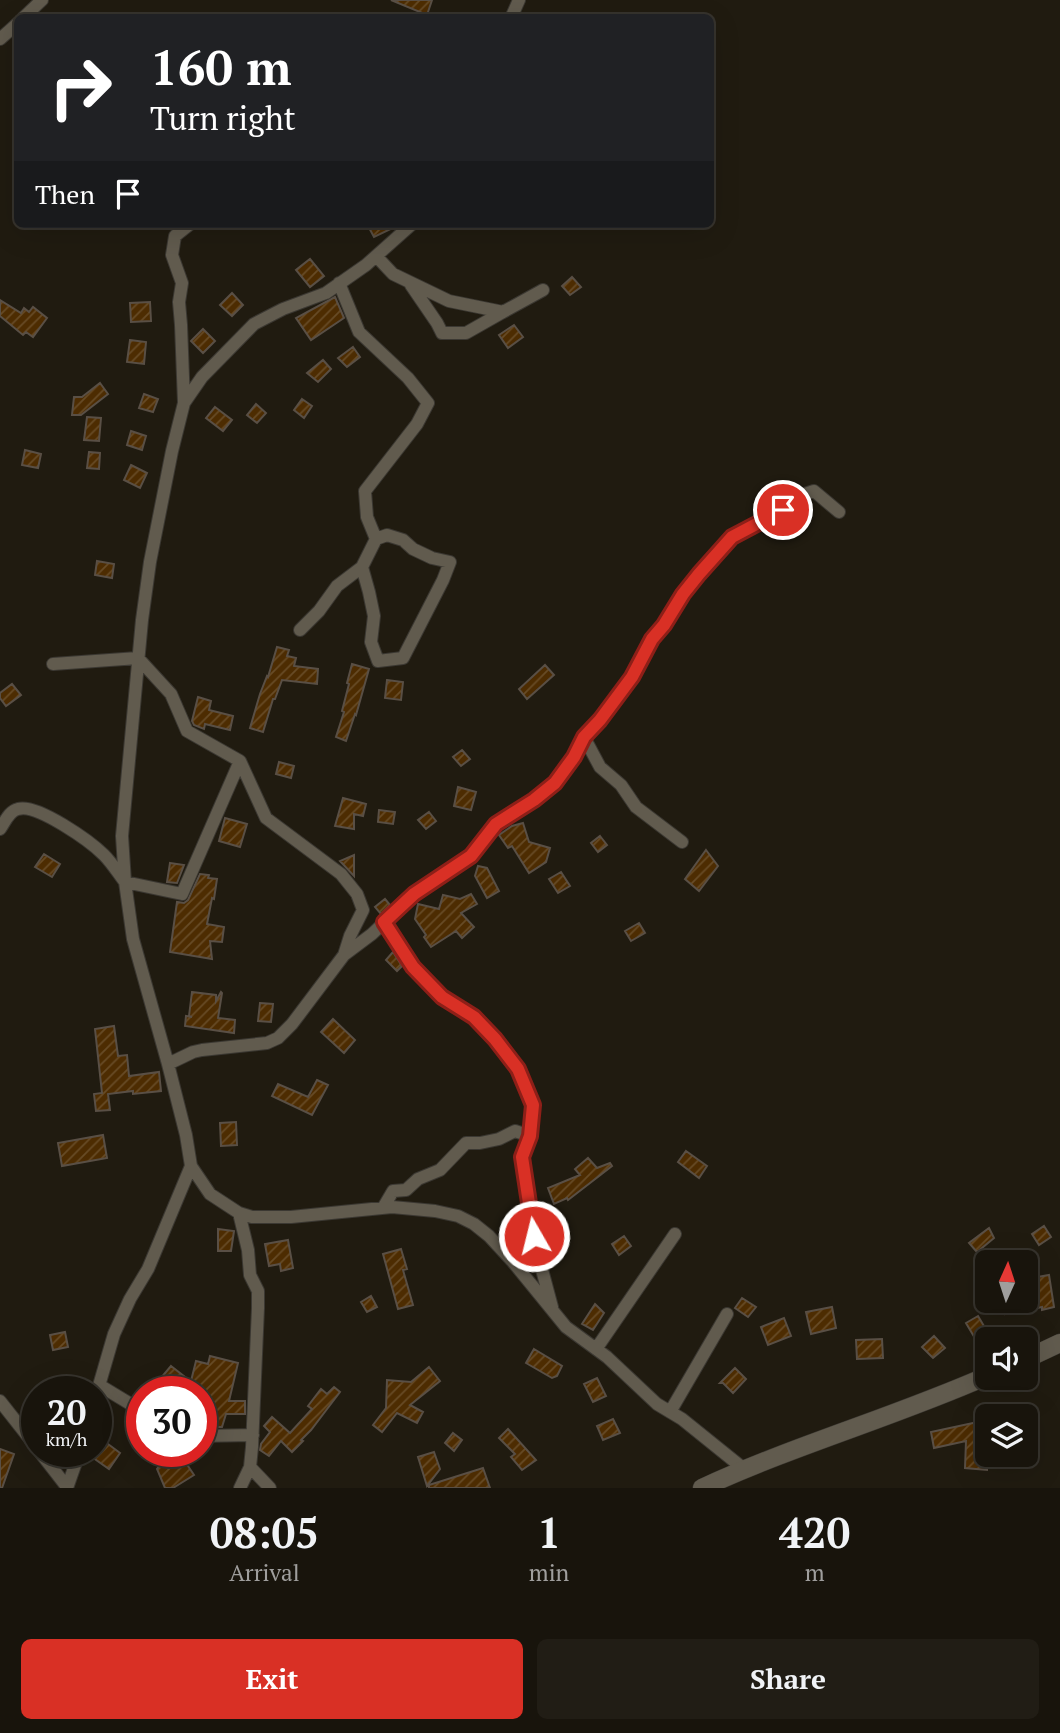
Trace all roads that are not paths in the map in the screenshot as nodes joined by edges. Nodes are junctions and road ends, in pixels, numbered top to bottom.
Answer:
1 (42, 0) edge
2 (27, 14) edge
3 (14, 27) edge
4 (0, 39) edge
5 (185, 228) edge
6 (408, 228) edge
7 (376, 256) junction
8 (408, 282) junction
9 (339, 283) junction
10 (542, 290) dead end
11 (503, 312) junction
12 (184, 403) junction
13 (839, 512) dead end
14 (376, 539) junction
15 (362, 567) junction
16 (300, 630) dead end
17 (138, 658) junction
18 (53, 663) dead end
19 (584, 737) junction
20 (240, 761) junction
21 (0, 829) edge
22 (682, 842) dead end
23 (125, 882) junction
24 (384, 922) junction
25 (344, 956) junction
26 (168, 1064) junction
27 (530, 1136) junction
28 (191, 1166) junction
29 (383, 1208) junction
30 (239, 1213) junction
31 (675, 1234) dead end
32 (553, 1311) junction
33 (727, 1314) dead end
34 (1060, 1343) edge
35 (596, 1349) junction
36 (1038, 1353) edge
37 (102, 1376) edge
38 (975, 1381) edge
39 (0, 1401) edge
40 (670, 1412) junction
41 (21, 1428) edge
42 (253, 1435) junction
43 (217, 1436) edge
44 (51, 1467) edge
45 (74, 1467) edge
46 (250, 1467) junction
47 (744, 1469) junction
48 (67, 1488) edge
49 (240, 1488) edge
50 (270, 1488) edge
51 (702, 1488) edge

1 - 2 street
3 - 4 street
5 - 12 street
6 - 7 street
7 - 8 street
7 - 9 street
8 - 11 street
8 - 11 street
9 - 12 street
9 - 14 street
10 - 11 street
12 - 17 street
13 - 19 street
14 - 15 street
14 - 15 street
15 - 16 street
17 - 18 street
17 - 20 street
17 - 23 street
19 - 22 street
19 - 24 street
20 - 23 street
20 - 25 street
21 - 23 street
23 - 26 street
24 - 25 street
24 - 27 street
25 - 26 street
26 - 28 street
27 - 29 street
27 - 32 street
28 - 30 street
28 - 37 street
29 - 30 street
29 - 32 street
30 - 42 street
31 - 35 street
32 - 35 street
33 - 40 street
34 - 36 street
35 - 40 street
38 - 47 street
39 - 41 street
40 - 47 street
42 - 43 street
42 - 46 street
44 - 48 street
45 - 48 street
46 - 49 street
46 - 50 street
47 - 51 street

